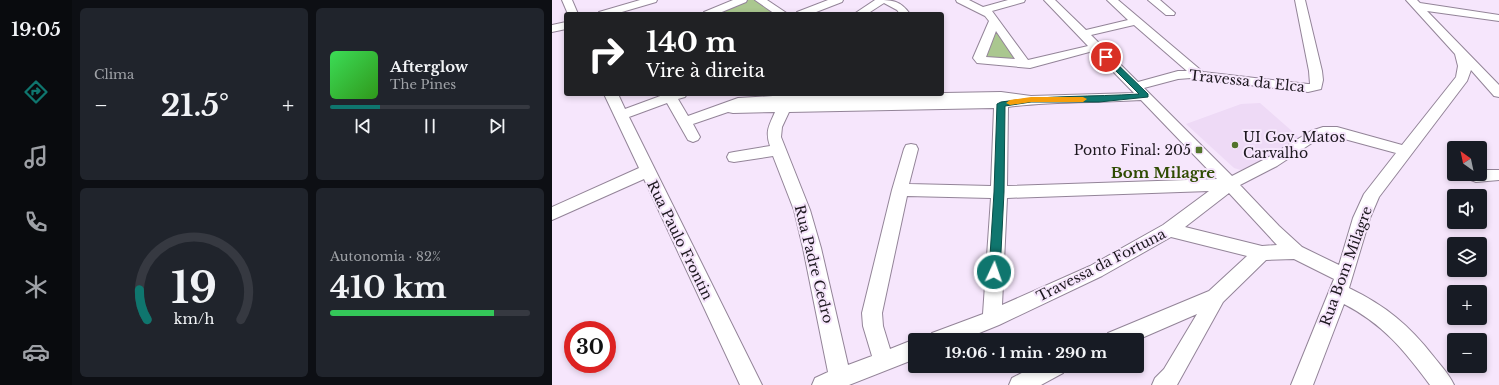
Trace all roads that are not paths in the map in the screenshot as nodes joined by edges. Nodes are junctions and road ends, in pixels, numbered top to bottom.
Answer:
1 (567, 0) edge
2 (652, 0) edge
3 (710, 0) edge
4 (742, 0) edge
5 (760, 0) edge
6 (838, 0) edge
7 (882, 0) edge
8 (886, 0) edge
9 (961, 0) edge
10 (1020, 0) edge
11 (1049, 0) edge
12 (1112, 0) edge
13 (1153, 0) edge
14 (1300, 0) edge
15 (1397, 0) edge
16 (1413, 3) edge
17 (626, 8) junction
18 (720, 9) junction
19 (983, 10) junction
20 (572, 12) edge
21 (611, 12) edge
22 (635, 12) edge
23 (713, 12) edge
24 (780, 12) edge
25 (806, 12) edge
26 (862, 12) edge
27 (904, 12) edge
28 (1170, 13) dead end
29 (1499, 18) edge
30 (1137, 21) junction
31 (994, 22) junction
32 (564, 25) edge
33 (552, 28) edge
34 (1083, 34) junction
35 (1096, 47) junction
36 (1461, 54) junction
37 (1025, 64) junction
38 (1198, 74) junction
39 (1462, 78) junction
40 (1493, 79) edge
41 (1141, 91) junction
42 (1499, 93) edge
43 (612, 96) edge
44 (670, 96) edge
45 (673, 96) edge
46 (910, 99) edge
47 (1001, 100) junction
48 (776, 102) edge
49 (621, 115) junction
50 (684, 122) junction
51 (693, 137) dead end
52 (911, 149) dead end
53 (778, 150) junction
54 (1406, 151) junction
55 (734, 157) dead end
56 (647, 171) junction
57 (1499, 175) edge
58 (1487, 176) edge
59 (1229, 184) junction
60 (900, 190) junction
61 (999, 192) junction
62 (552, 214) edge
63 (1169, 230) junction
64 (1296, 252) junction
65 (1262, 253) junction
66 (1341, 284) junction
67 (1216, 297) junction
68 (992, 319) junction
69 (957, 333) edge
70 (1131, 333) edge
71 (908, 352) edge
72 (884, 362) junction
73 (1043, 373) edge
74 (832, 382) edge
75 (750, 385) edge
76 (1020, 385) edge
77 (1163, 385) edge
78 (1302, 385) edge
79 (1443, 385) edge

1 - 20 street
2 - 17 street
3 - 18 street
4 - 18 street
5 - 24 street
6 - 25 street
7 - 26 street
8 - 27 street
9 - 19 street
10 - 19 street
11 - 34 street
12 - 30 street
13 - 28 street
14 - 38 street, Travessa da Elca
15 - 16 street
16 - 29 street
16 - 36 street
17 - 21 street
17 - 22 street
18 - 23 street
19 - 31 street
30 - 34 street
30 - 38 street
31 - 37 street
31 - 37 street
32 - 33 street
34 - 35 street
35 - 37 street
35 - 41 street
36 - 39 street
36 - 40 street
38 - 41 street, Travessa da Elca
39 - 40 street
39 - 54 street, Rua Bom Milagre
40 - 42 street
41 - 47 street, Travessa da Elca
41 - 59 street
43 - 49 street, Rua Paulo Frontin
44 - 49 street
45 - 50 street
46 - 47 street, Travessa da Elca
46 - 48 street, Travessa da Elca
47 - 61 street
48 - 50 street, Travessa da Elca
48 - 53 street, Rua Padre Cedro
49 - 56 street, Rua Paulo Frontin
50 - 51 street
52 - 60 street
53 - 55 street
53 - 74 street, Rua Padre Cedro
54 - 59 street, Travessa da Fortuna
54 - 66 street, Rua Bom Milagre
56 - 62 street
56 - 75 street, Rua Paulo Frontin
57 - 58 street
59 - 61 street
59 - 63 street, Travessa da Fortuna
59 - 64 street
60 - 61 street
60 - 72 street
61 - 68 street
63 - 65 street
63 - 68 street, Travessa da Fortuna
64 - 65 street
64 - 66 street
65 - 67 street
66 - 78 street, Rua Bom Milagre
66 - 79 street
67 - 70 street
67 - 77 street
68 - 69 street, Travessa da Fortuna
71 - 72 street
72 - 74 street
73 - 76 street

